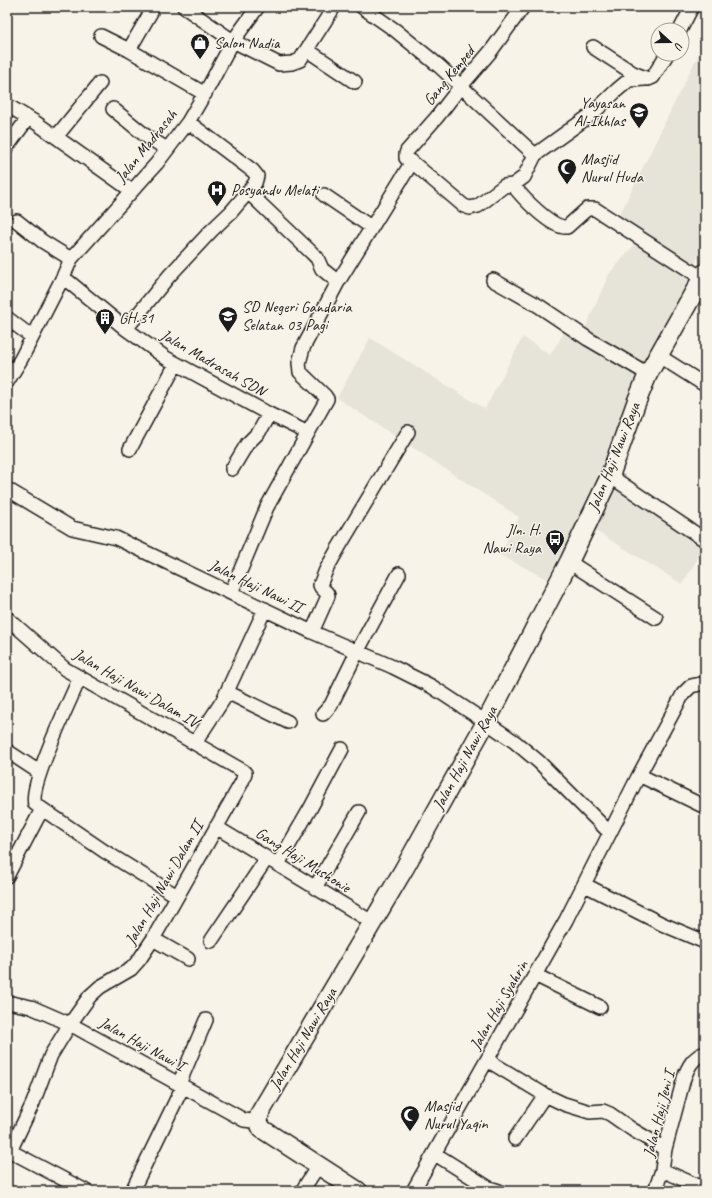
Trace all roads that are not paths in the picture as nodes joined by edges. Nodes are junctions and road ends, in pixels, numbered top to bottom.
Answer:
1 (150, 7) edge
2 (334, 7) edge
3 (362, 7) edge
4 (523, 7) edge
5 (692, 7) edge
6 (186, 8) edge
7 (257, 8) edge
8 (684, 22) edge
9 (101, 36) dead end
10 (233, 41) junction
11 (593, 47) dead end
12 (129, 50) junction
13 (307, 50) junction
14 (662, 62) edge
15 (646, 79) junction
16 (355, 82) dead end
17 (100, 83) dead end
18 (461, 86) junction
19 (205, 94) junction
20 (7, 105) edge
21 (113, 109) dead end
22 (28, 118) junction
23 (188, 122) junction
24 (56, 137) junction
25 (7, 147) edge
26 (167, 149) junction
27 (535, 156) junction
28 (412, 162) junction
29 (513, 185) junction
30 (132, 191) junction
31 (248, 192) junction
32 (324, 195) dead end
33 (17, 221) dead end
34 (371, 228) junction
35 (71, 259) junction
36 (63, 277) junction
37 (493, 280) dead end
38 (338, 282) junction
39 (703, 282) edge
40 (7, 318) edge
41 (126, 329) junction
42 (32, 337) junction
43 (659, 356) junction
44 (176, 364) junction
45 (648, 374) junction
46 (7, 382) edge
47 (705, 385) edge
48 (269, 414) junction
49 (408, 432) dead end
50 (308, 433) junction
51 (130, 449) dead end
52 (232, 469) dead end
53 (610, 476) junction
54 (7, 489) edge
55 (705, 540) edge
56 (569, 562) junction
57 (399, 574) dead end
58 (231, 593) junction
59 (265, 609) junction
60 (7, 618) edge
61 (656, 618) dead end
62 (312, 632) junction
63 (357, 652) junction
64 (80, 677) junction
65 (705, 683) edge
66 (227, 692) junction
67 (323, 714) dead end
68 (288, 722) dead end
69 (486, 722) junction
70 (195, 743) junction
71 (342, 749) dead end
72 (7, 751) edge
73 (39, 772) junction
74 (640, 775) junction
75 (242, 782) joint
76 (705, 807) edge
77 (42, 809) junction
78 (359, 812) dead end
79 (216, 827) junction
80 (610, 833) junction
81 (272, 861) junction
82 (7, 876) edge
83 (585, 885) junction
84 (315, 888) junction
85 (177, 896) junction
86 (372, 922) junction
87 (153, 939) junction
88 (211, 941) dead end
89 (705, 942) edge
90 (188, 959) dead end
91 (535, 975) junction
92 (7, 1002) edge
93 (600, 1007) dead end
94 (206, 1020) dead end
95 (70, 1024) junction
96 (705, 1053) edge
97 (487, 1060) junction
98 (181, 1085) junction
99 (545, 1096) junction
100 (258, 1121) junction
101 (516, 1139) dead end
102 (665, 1149) junction
103 (435, 1154) junction
104 (318, 1166) junction
105 (662, 1170) junction
106 (705, 1189) edge
107 (86, 1191) edge
108 (132, 1191) edge
109 (302, 1191) edge
110 (358, 1191) edge
111 (413, 1191) edge
112 (499, 1191) edge
113 (656, 1191) edge

1 - 12 street
2 - 13 street
3 - 18 street
4 - 18 street, Gang Kemped
5 - 8 street
6 - 10 street
7 - 10 street, Jalan Madrasah
9 - 12 street
10 - 13 street
10 - 19 street, Jalan Madrasah
11 - 15 street
12 - 19 street
13 - 16 street
14 - 15 street
15 - 27 street
17 - 24 street
18 - 27 street
18 - 28 street, Gang Kemped
19 - 23 street, Jalan Madrasah
20 - 22 street
21 - 26 street
22 - 24 street
22 - 25 street
23 - 26 street, Jalan Madrasah
23 - 31 street
24 - 30 street
26 - 30 street, Jalan Madrasah
27 - 29 street
28 - 29 street
28 - 34 street
29 - 39 street
30 - 35 street, Jalan Madrasah
31 - 38 street
31 - 41 street
32 - 34 street
33 - 35 street
34 - 38 street
35 - 36 street, Jalan Madrasah
36 - 41 street, Jalan Madrasah SDN
36 - 42 street, Jalan Madrasah
37 - 45 street
38 - 50 street
39 - 43 street, Jalan Haji Nawi Raya
40 - 42 street
41 - 44 street, Jalan Madrasah SDN
42 - 46 street, Jalan Madrasah
43 - 45 street, Jalan Haji Nawi Raya
43 - 47 street
44 - 48 street, Jalan Madrasah SDN
44 - 51 street
45 - 53 street, Jalan Haji Nawi Raya
48 - 50 street
48 - 52 street, Jalan Madrasah SDN
49 - 62 street
50 - 58 street
53 - 55 street
53 - 56 street, Jalan Haji Nawi Raya
54 - 58 street, Jalan Haji Nawi II
56 - 61 street
56 - 69 street, Jalan Haji Nawi Raya
57 - 63 street
58 - 59 street, Jalan Haji Nawi II
59 - 62 street, Jalan Haji Nawi II
59 - 66 street
60 - 64 street, Jalan Haji Nawi Dalam IV
62 - 63 street, Jalan Haji Nawi II
63 - 67 street
63 - 69 street, Jalan Haji Nawi II
64 - 70 street, Jalan Haji Nawi Dalam IV
64 - 73 street
65 - 74 street, Jalan Haji Syahrin
66 - 68 street
66 - 70 street
69 - 80 street
69 - 86 street, Jalan Haji Nawi Raya
70 - 75 street, Jalan Haji Nawi Dalam IV
71 - 81 street
72 - 73 street
73 - 77 street
74 - 76 street
74 - 80 street, Jalan Haji Syahrin
75 - 79 street, Jalan Haji Nawi Dalam II
77 - 82 street
77 - 85 street
78 - 84 street
79 - 81 street, Gang Haji Mushonie
79 - 85 street, Jalan Haji Nawi Dalam II
80 - 83 street, Jalan Haji Syahrin
81 - 84 street, Gang Haji Mushonie
81 - 88 street
83 - 89 street
83 - 91 street, Jalan Haji Syahrin
84 - 86 street, Gang Haji Mushonie
85 - 87 street, Jalan Haji Nawi Dalam II
86 - 100 street, Jalan Haji Nawi Raya
87 - 90 street
87 - 95 street, Jalan Haji Nawi Dalam II
91 - 93 street
91 - 97 street, Jalan Haji Syahrin
92 - 95 street, Jalan Haji Nawi I
94 - 98 street
95 - 98 street, Jalan Haji Nawi I
95 - 107 street, Jalan Haji Nawi Dalam II
96 - 102 street, Jalan Haji Jeni I
97 - 99 street
97 - 103 street, Jalan Haji Syahrin
98 - 100 street, Jalan Haji Nawi I
98 - 108 street
99 - 101 street
99 - 102 street
100 - 104 street
102 - 105 street, Jalan Haji Jeni I
103 - 111 street, Jalan Haji Syahrin
103 - 112 street
104 - 109 street
104 - 110 street
105 - 106 street
105 - 113 street, Jalan Haji Jeni I

